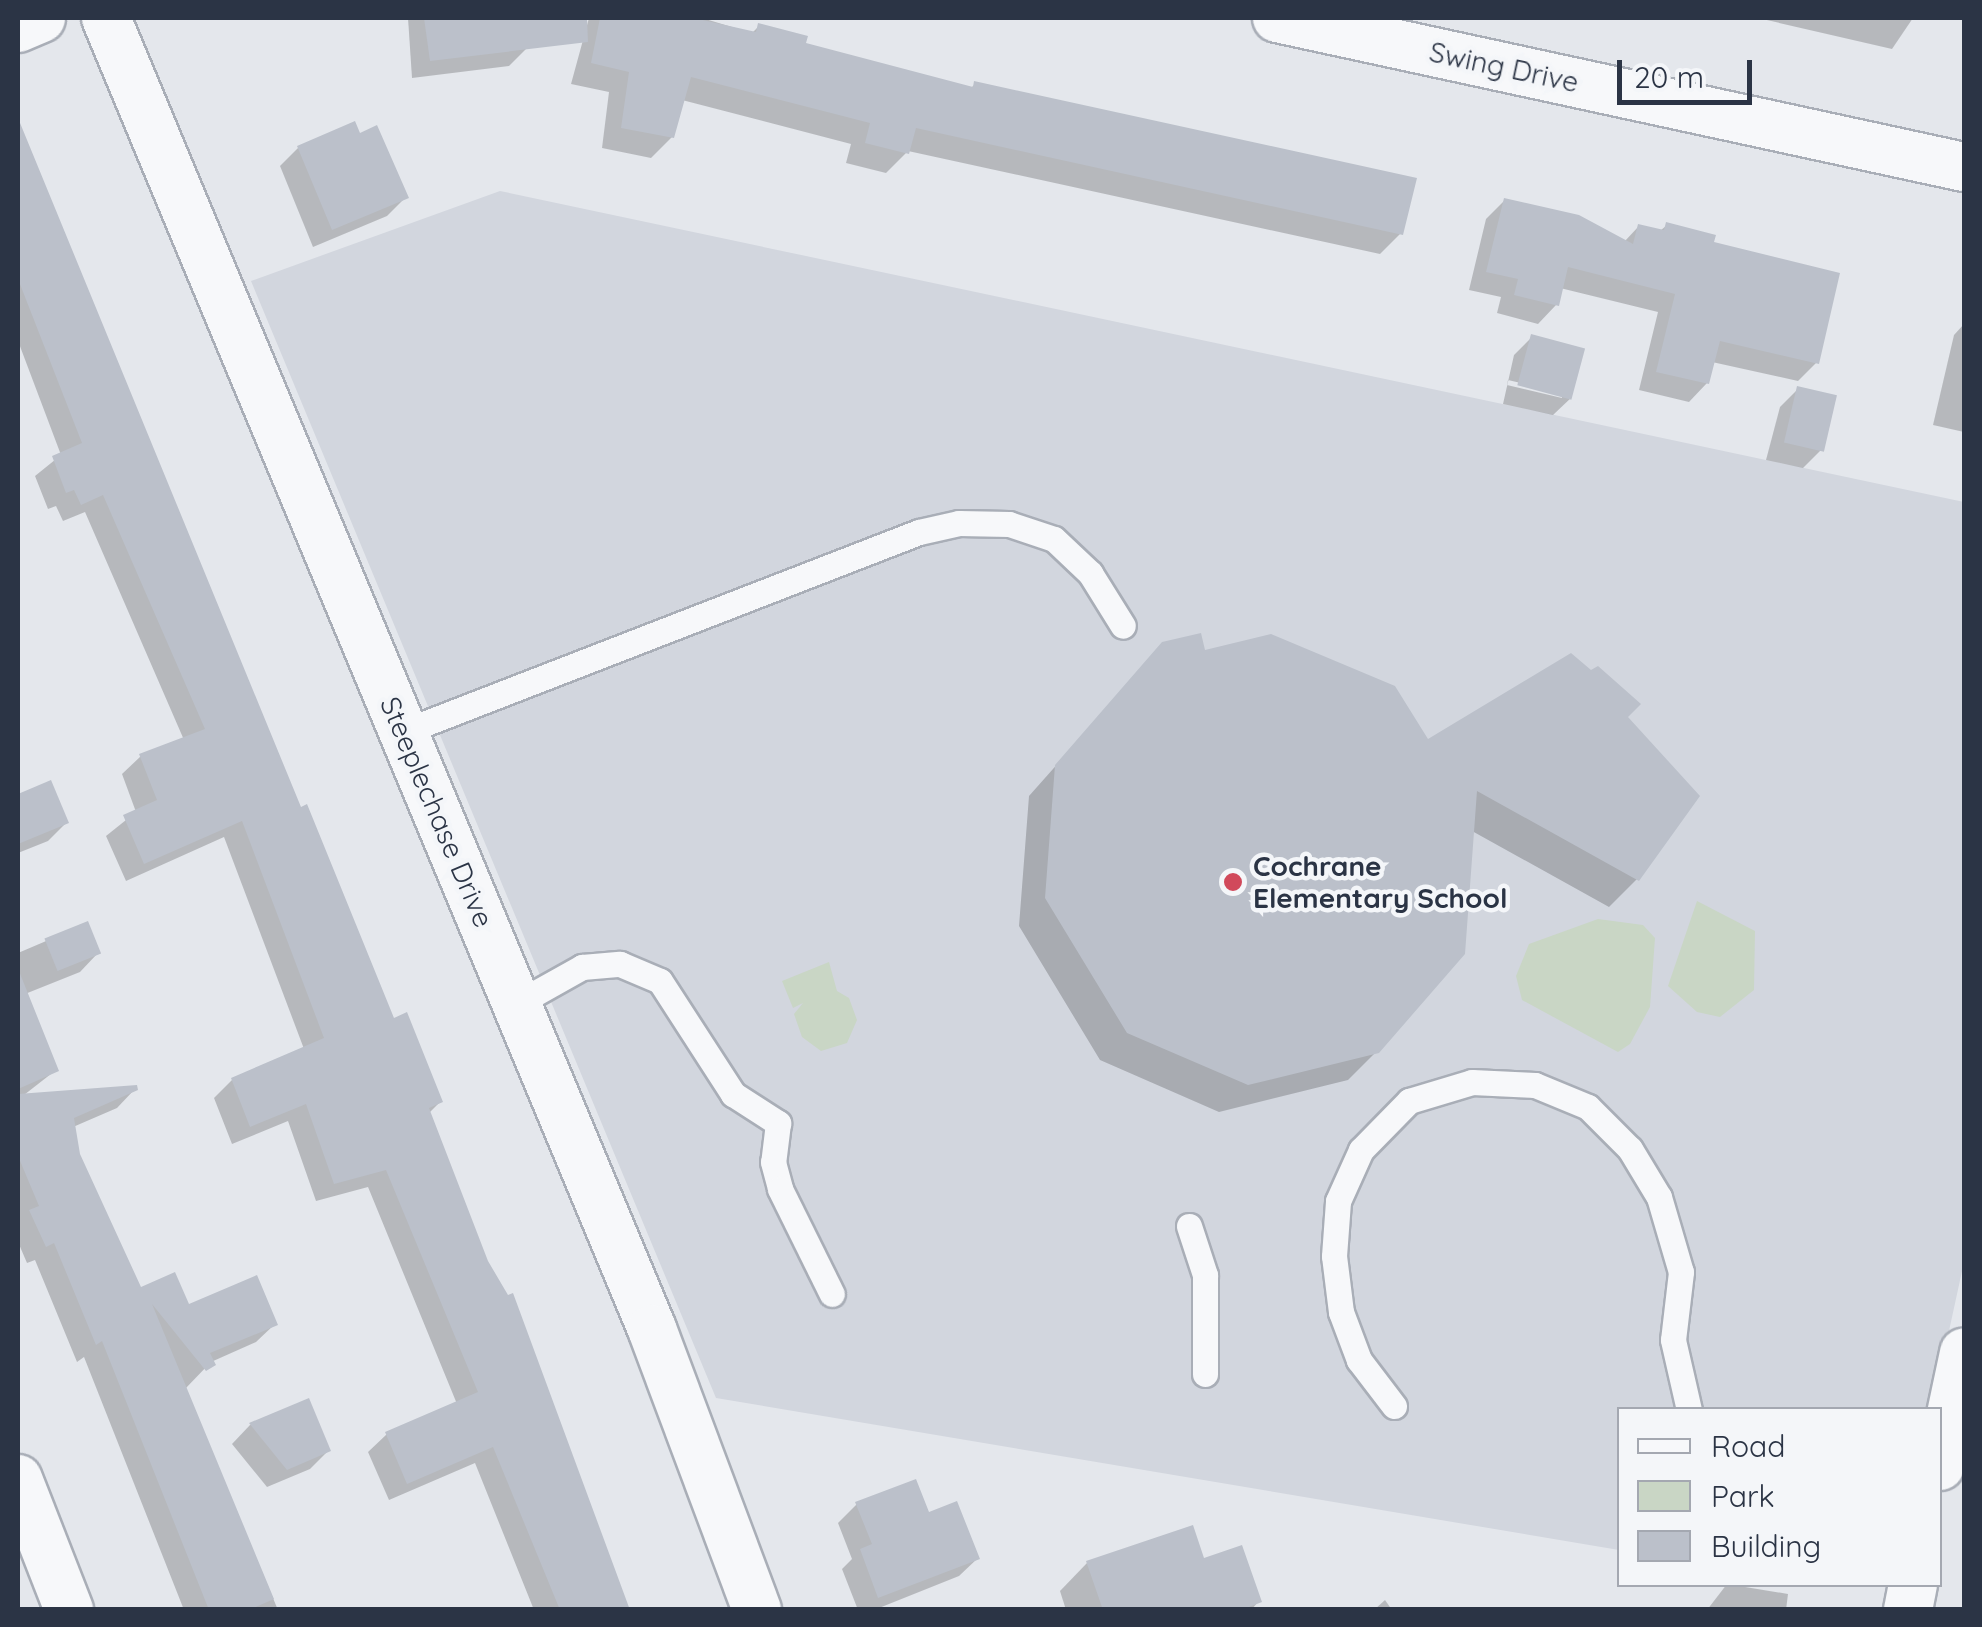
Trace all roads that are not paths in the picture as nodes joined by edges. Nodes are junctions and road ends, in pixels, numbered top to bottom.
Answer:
1 (41, 18) edge
2 (106, 18) edge
3 (1277, 18) edge
4 (18, 28) edge
5 (1964, 167) edge
6 (1124, 626) dead end
7 (404, 732) junction
8 (516, 1004) junction
9 (1189, 1226) dead end
10 (832, 1294) dead end
11 (1964, 1353) edge
12 (1205, 1374) dead end
13 (1394, 1406) dead end
14 (1688, 1407) edge
15 (1942, 1457) edge
16 (18, 1479) edge
17 (69, 1610) edge
18 (757, 1610) edge

1 - 4 street
2 - 7 street, Steeplechase Drive
3 - 5 street, Swing Drive
6 - 7 lane
7 - 8 street, Steeplechase Drive
8 - 10 lane
8 - 18 street, Steeplechase Drive
9 - 12 lane
11 - 15 street
13 - 14 lane
16 - 17 street

